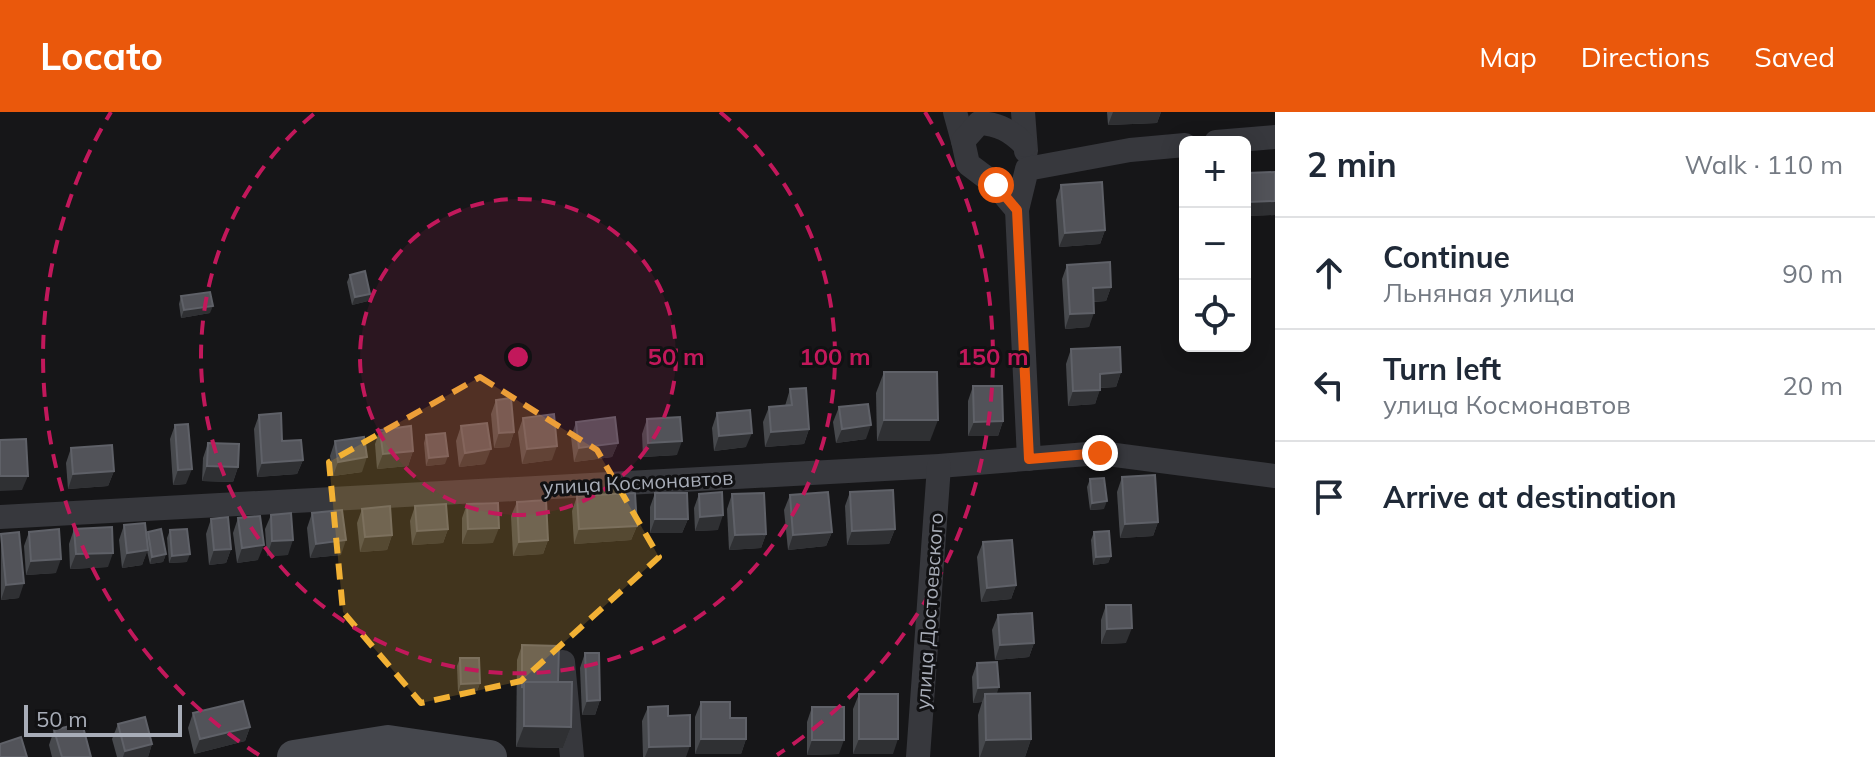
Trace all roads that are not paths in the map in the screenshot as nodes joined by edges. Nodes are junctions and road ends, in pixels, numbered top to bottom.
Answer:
1 (955, 112) edge
2 (1023, 112) edge
3 (1275, 137) edge
4 (1251, 139) edge
5 (963, 141) junction
6 (1179, 146) edge
7 (1026, 157) junction
8 (1017, 210) junction
9 (1029, 459) junction
10 (939, 466) junction
11 (1275, 476) edge
12 (0, 517) edge
13 (563, 662) dead end
14 (294, 757) edge
15 (490, 757) edge
16 (572, 757) edge
17 (918, 757) edge

1 - 5 street
2 - 7 street
3 - 4 street
5 - 7 street
5 - 8 street
6 - 7 street
7 - 8 street
8 - 9 street
9 - 10 street, улица Космонавтов
9 - 11 street, улица Космонавтов
10 - 12 street, улица Космонавтов
10 - 17 street, улица Достоевского
13 - 16 street
14 - 15 main road

